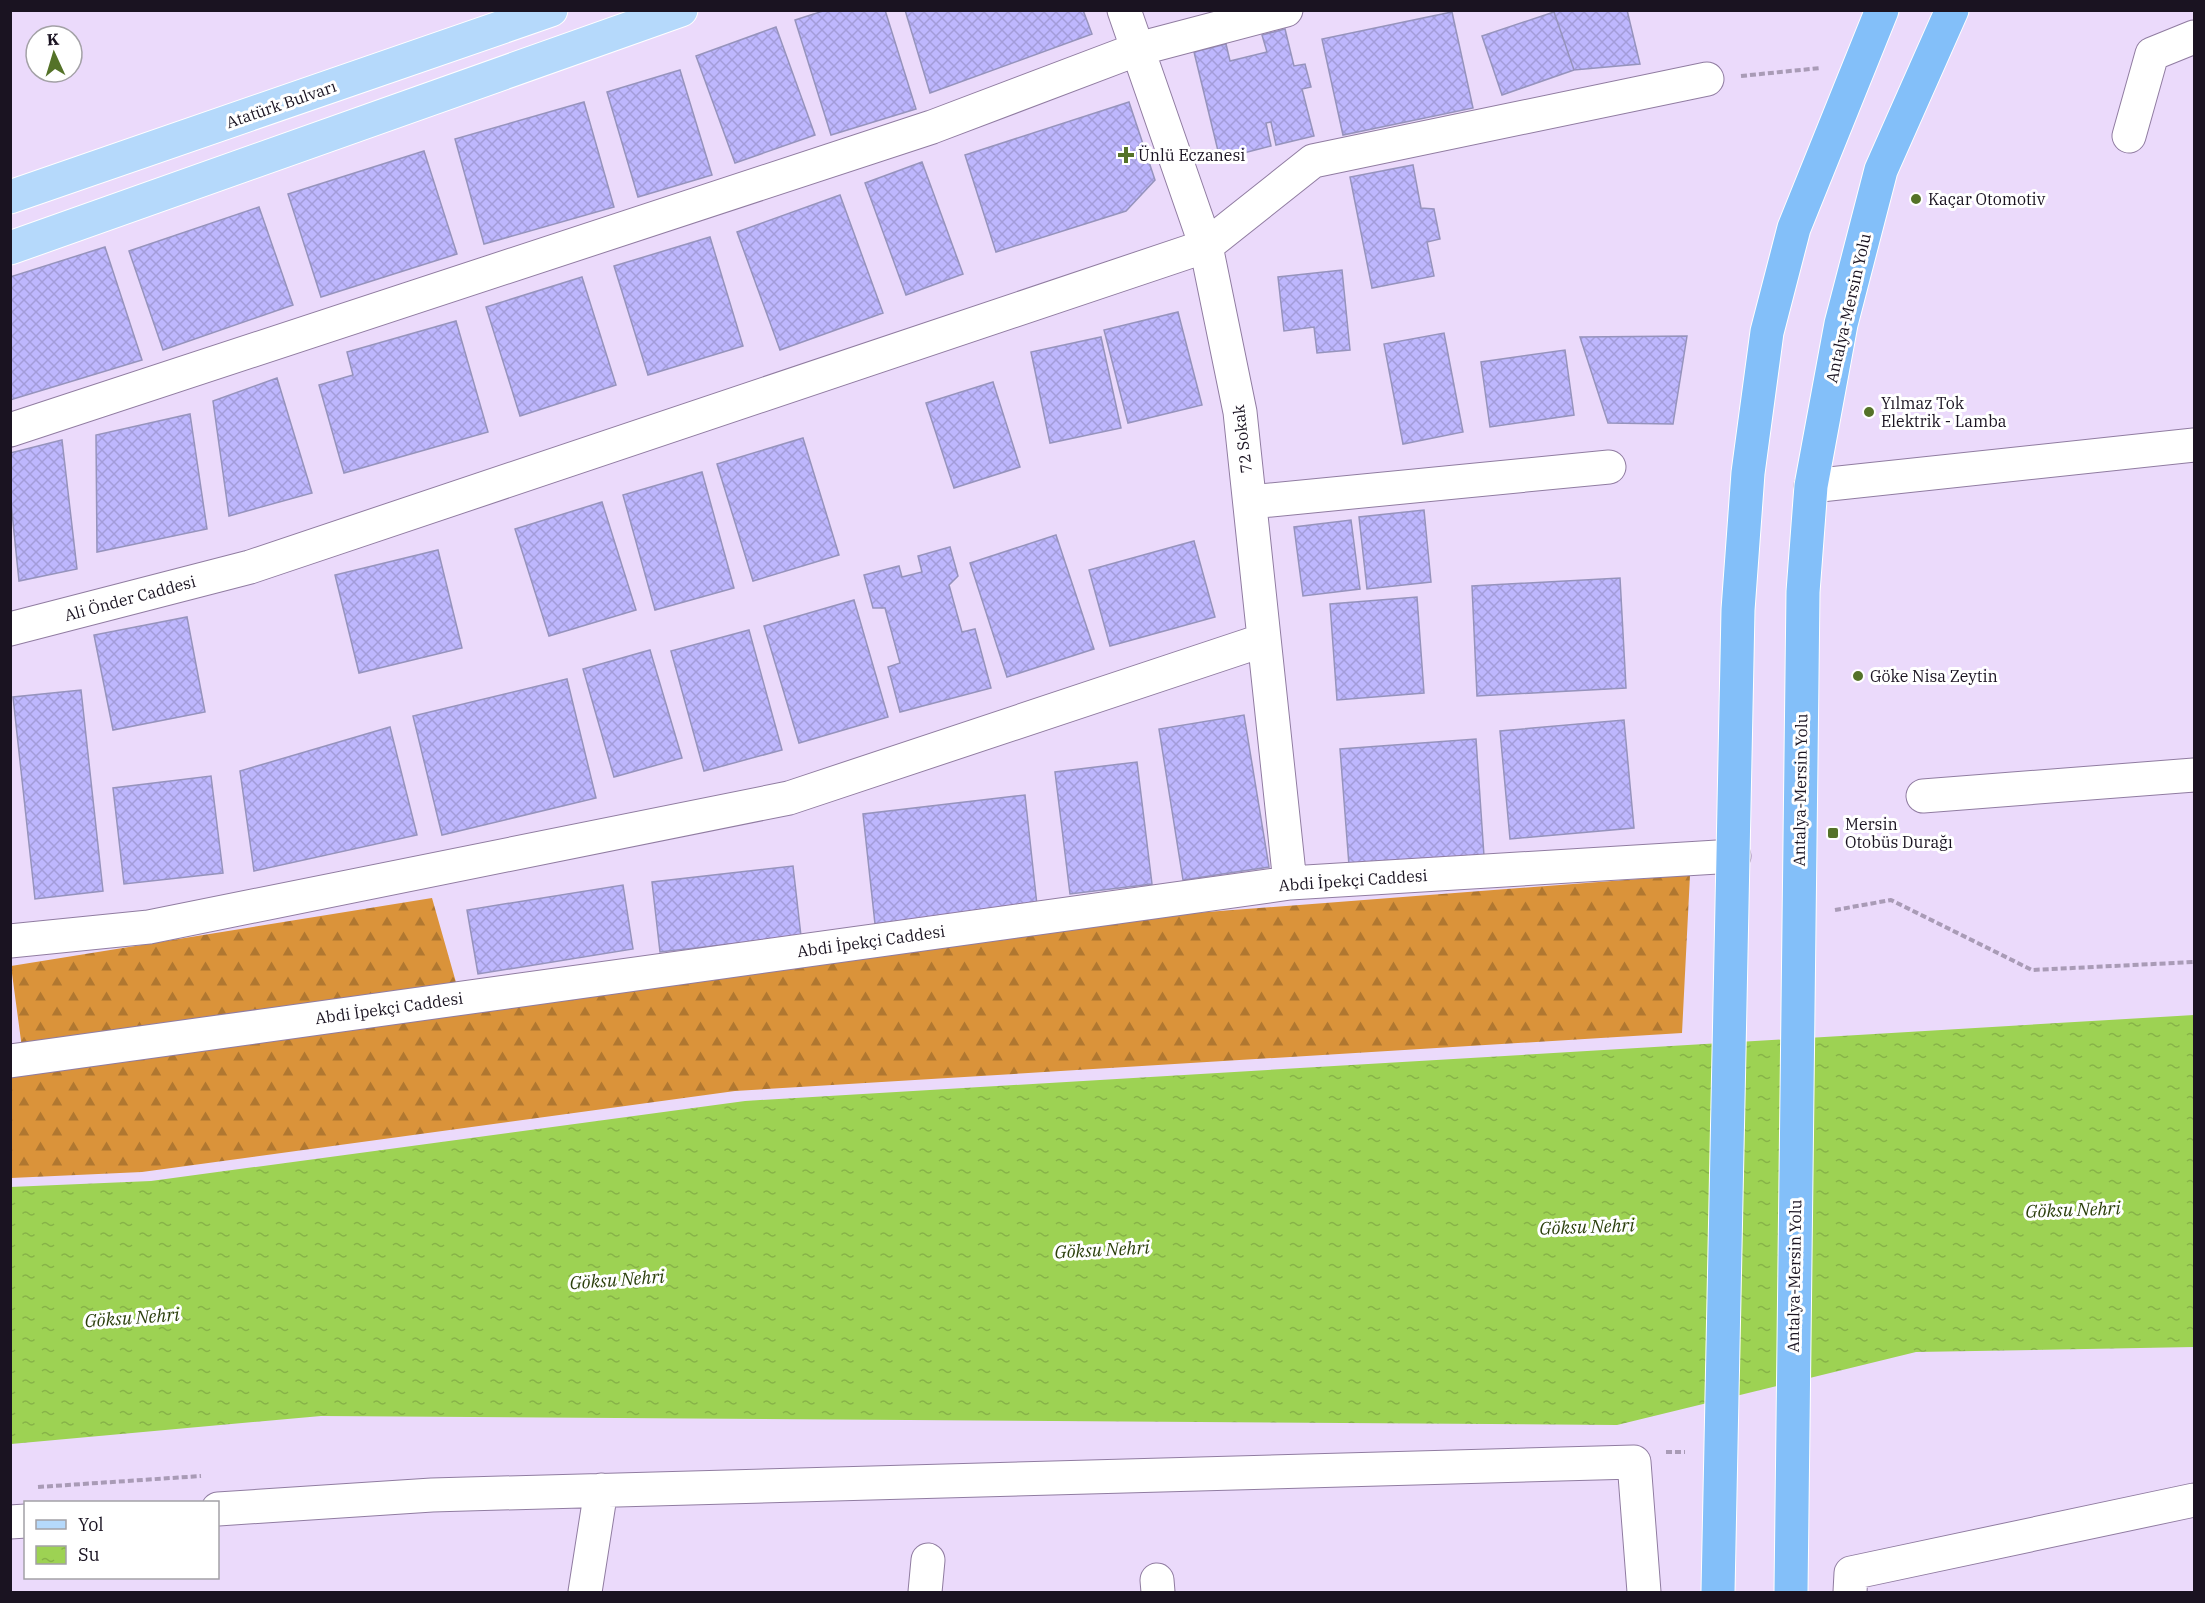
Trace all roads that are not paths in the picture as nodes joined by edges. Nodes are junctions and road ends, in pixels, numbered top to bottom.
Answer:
1 (551, 10) edge
2 (681, 10) edge
3 (1124, 10) edge
4 (1286, 10) edge
5 (1882, 10) edge
6 (1953, 10) edge
7 (2194, 38) edge
8 (1138, 50) junction
9 (1707, 79) road end
10 (2129, 136) dead end
11 (10, 197) edge
12 (1206, 246) junction
13 (10, 248) edge
14 (10, 430) edge
15 (2194, 445) edge
16 (1609, 467) dead end
17 (1812, 486) junction
18 (1250, 502) junction
19 (10, 629) edge
20 (1264, 640) junction
21 (2194, 775) edge
22 (1923, 796) dead end
23 (1734, 856) junction
24 (1290, 883) junction
25 (10, 941) edge
26 (10, 1061) edge
27 (601, 1490) junction
28 (2194, 1500) edge
29 (219, 1509) edge
30 (928, 1560) dead end
31 (585, 1593) edge
32 (925, 1593) edge
33 (1644, 1593) edge
34 (1718, 1593) edge
35 (1791, 1593) edge
36 (1850, 1593) edge

1 - 11 main road, Atatürk Bulvarı
2 - 13 main road
3 - 8 street, 72 Sokak
4 - 8 street
5 - 23 highway
6 - 17 highway, Antalya-Mersin Yolu
7 - 10 street
8 - 12 street, 72 Sokak
8 - 14 street
9 - 12 street, Ali Önder Caddesi
12 - 18 street, 72 Sokak
12 - 19 street, Ali Önder Caddesi
15 - 17 street
16 - 18 street
17 - 35 highway, Antalya-Mersin Yolu
18 - 20 street, 72 Sokak
20 - 24 street, 72 Sokak
20 - 25 street
21 - 22 street
23 - 24 street, Abdi İpekçi Caddesi
23 - 34 highway
24 - 26 street, Abdi İpekçi Caddesi
27 - 29 street
27 - 31 street
27 - 33 street
28 - 36 street
30 - 32 street

